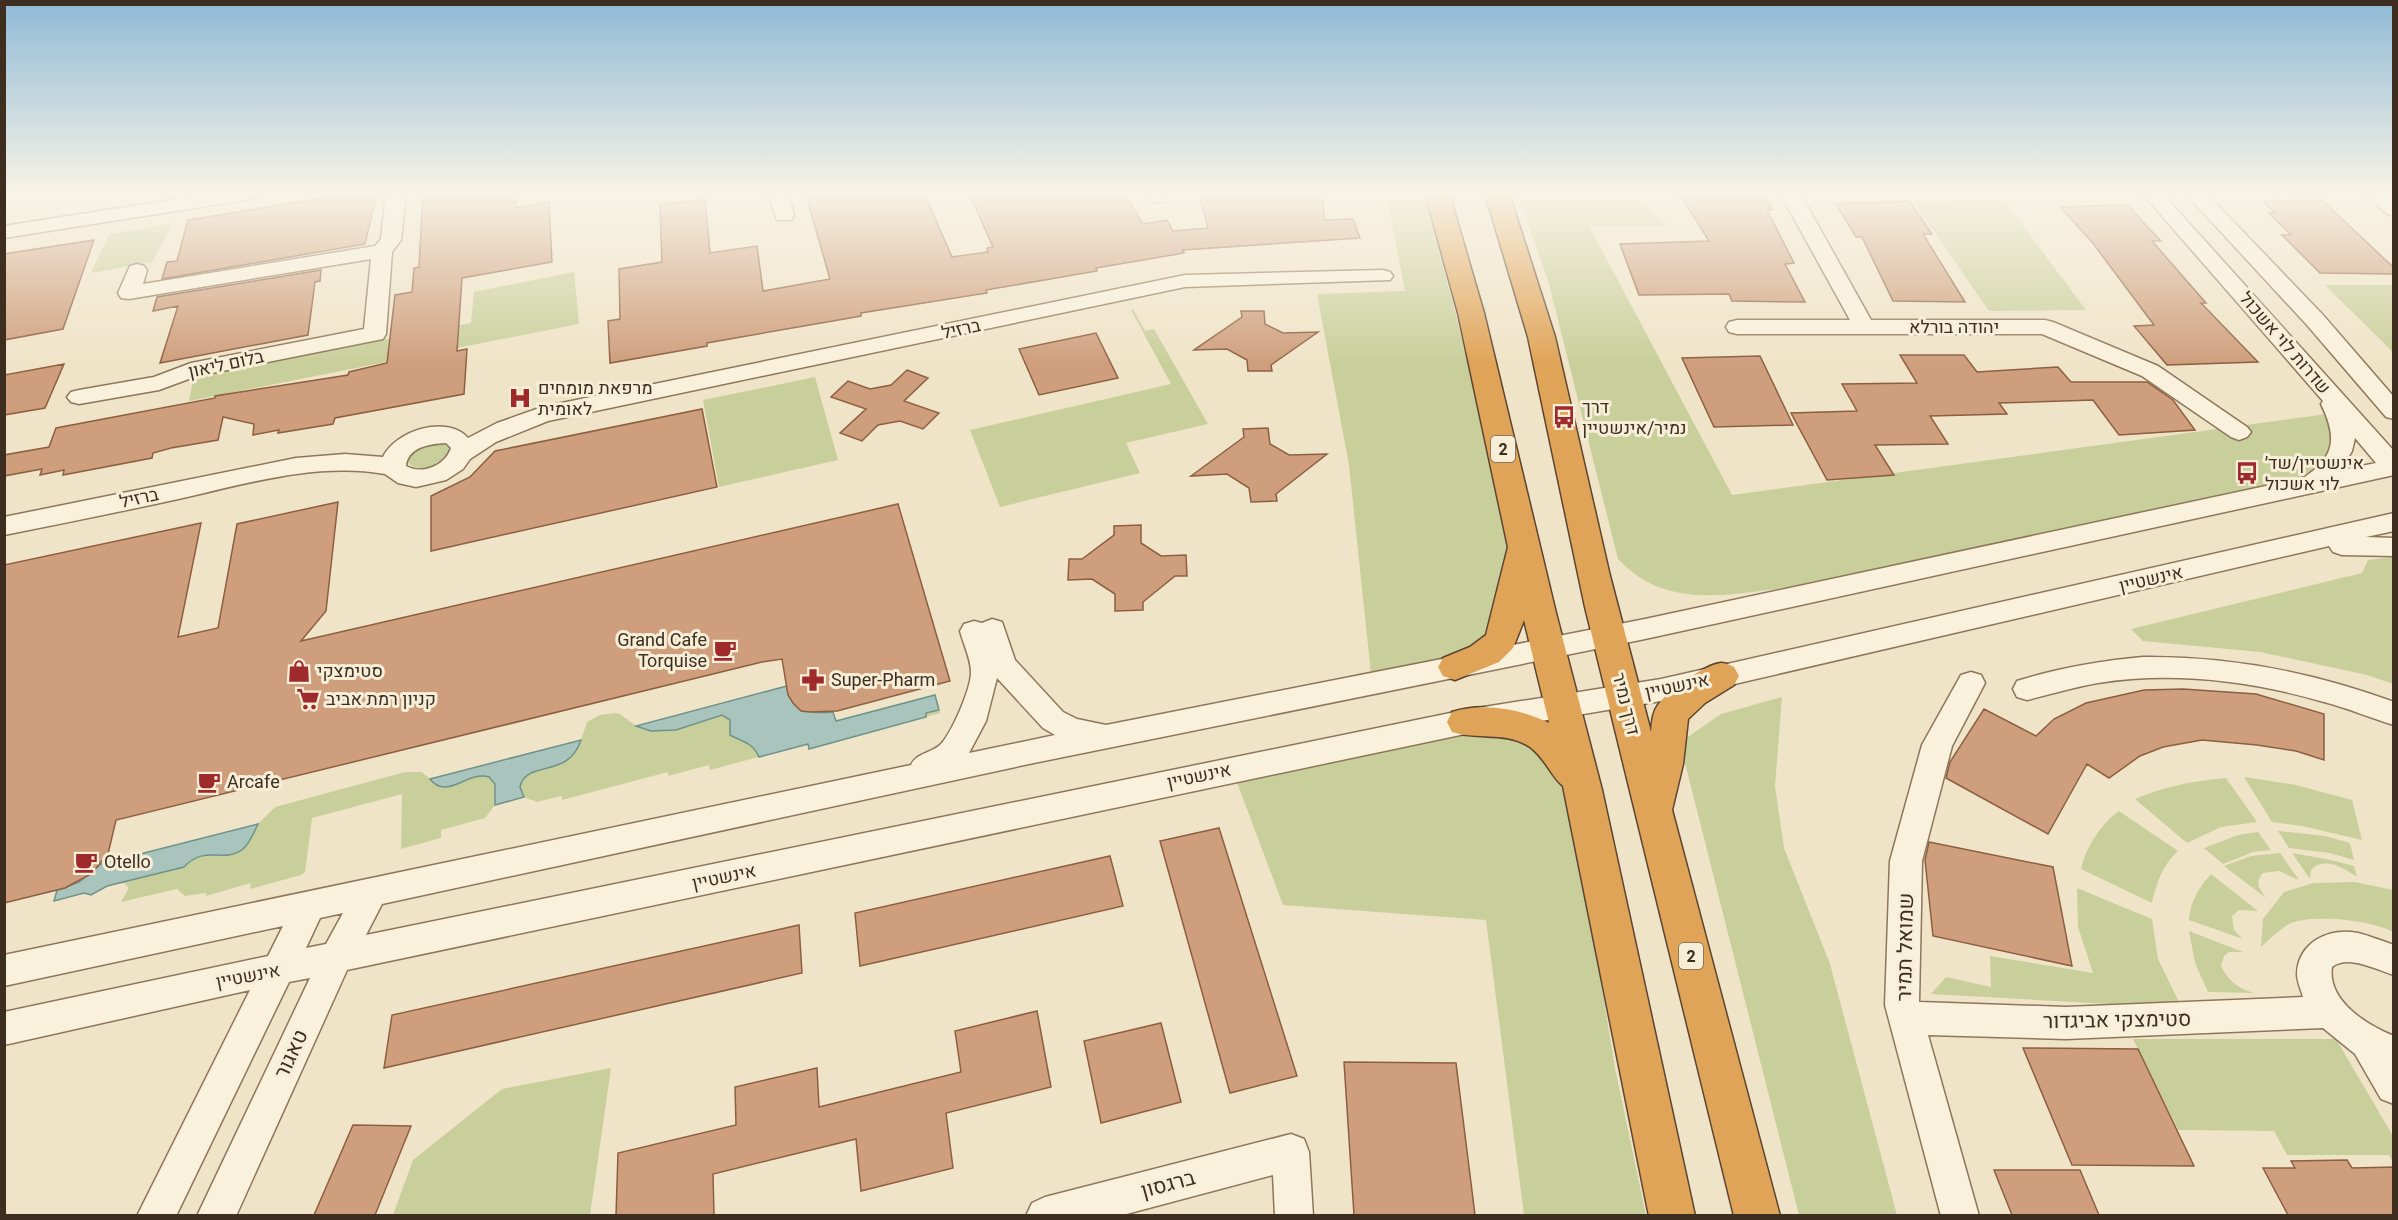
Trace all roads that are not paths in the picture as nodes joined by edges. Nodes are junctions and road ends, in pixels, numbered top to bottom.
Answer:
1 (1453, 250) edge
2 (1516, 250) edge
3 (1821, 250) edge
4 (2202, 250) edge
5 (2248, 250) edge
6 (382, 251) joint
7 (137, 270) dead end
8 (1383, 276) dead end
9 (1737, 327) dead end
10 (1864, 327) junction
11 (2360, 375) junction
12 (2324, 387) junction
13 (79, 398) dead end
14 (2394, 398) edge
15 (2394, 412) edge
16 (542, 415) junction
17 (2239, 432) dead end
18 (446, 435) junction
19 (419, 439) junction
20 (462, 453) junction
21 (2394, 466) edge
22 (393, 467) junction
23 (274, 471) junction
24 (2312, 484) junction
25 (2394, 522) edge
26 (4, 526) edge
27 (1524, 538) junction
28 (2394, 547) edge
29 (2270, 552) junction
30 (1608, 636) junction
31 (1547, 648) junction
32 (1455, 667) junction
33 (1722, 676) junction
34 (1971, 683) dead end
35 (2027, 689) dead end
36 (1625, 697) junction
37 (1563, 706) junction
38 (2394, 714) edge
39 (1465, 722) junction
40 (1108, 736) junction
41 (899, 780) junction
42 (1583, 790) junction
43 (1654, 810) junction
44 (371, 894) junction
45 (309, 907) junction
46 (336, 958) junction
47 (2394, 960) edge
48 (279, 970) junction
49 (4, 971) edge
50 (2328, 1012) junction
51 (1905, 1017) junction
52 (4, 1029) edge
53 (2381, 1049) edge
54 (2394, 1087) edge
55 (156, 1215) edge
56 (216, 1215) edge
57 (1045, 1215) edge
58 (1294, 1215) edge
59 (1672, 1215) edge
60 (1757, 1215) edge
61 (1960, 1215) edge

1 - 27 highway, 2
2 - 30 highway, דרך נמיר / 2
3 - 10 street
4 - 12 street, שדרות לוי אשכול
5 - 11 street, שדרות לוי אשכול
6 - 7 street
6 - 13 street, בלום ליאון
8 - 16 street, ברזיל
9 - 10 street, יהודה בורלא
10 - 17 street, יהודה בורלא
11 - 14 street
11 - 15 street, שדרות לוי אשכול
12 - 21 street, שדרות לוי אשכול
12 - 24 street
16 - 18 street, ברזיל
16 - 20 street, ברזיל
18 - 19 street, ברזיל
18 - 20 street
19 - 22 street
19 - 23 street, ברזיל
20 - 22 street, ברזיל
21 - 24 street
22 - 23 street, ברזיל
23 - 26 street, ברזיל
24 - 30 street
25 - 29 street, אינשטיין
27 - 31 highway, 2
27 - 32 highway
28 - 29 street
29 - 33 street, אינשטיין
30 - 31 street
30 - 36 highway, דרך נמיר / 2
31 - 32 street
31 - 37 highway, 2
32 - 40 street
33 - 36 street, אינשטיין
33 - 43 highway
34 - 51 street, שמואל תמיר
35 - 38 street
36 - 37 street, אינשטיין
36 - 43 highway, דרך נמיר / 2
37 - 39 street, אינשטיין
37 - 42 highway, 2
39 - 42 highway
39 - 46 street, אינשטיין
40 - 41 street
40 - 41 street
41 - 44 street
42 - 59 highway, 2
43 - 60 highway, דרך נמיר / 2
44 - 45 street
44 - 46 street, טאגור
45 - 48 street
45 - 49 street
46 - 48 street, אינשטיין
46 - 56 street, טאגור
47 - 50 street
48 - 52 street, אינשטיין
48 - 55 street
50 - 51 street, סטימצקי אביגדור
50 - 53 street
51 - 61 street, שמואל תמיר
53 - 54 street
57 - 58 street, ברגסון

